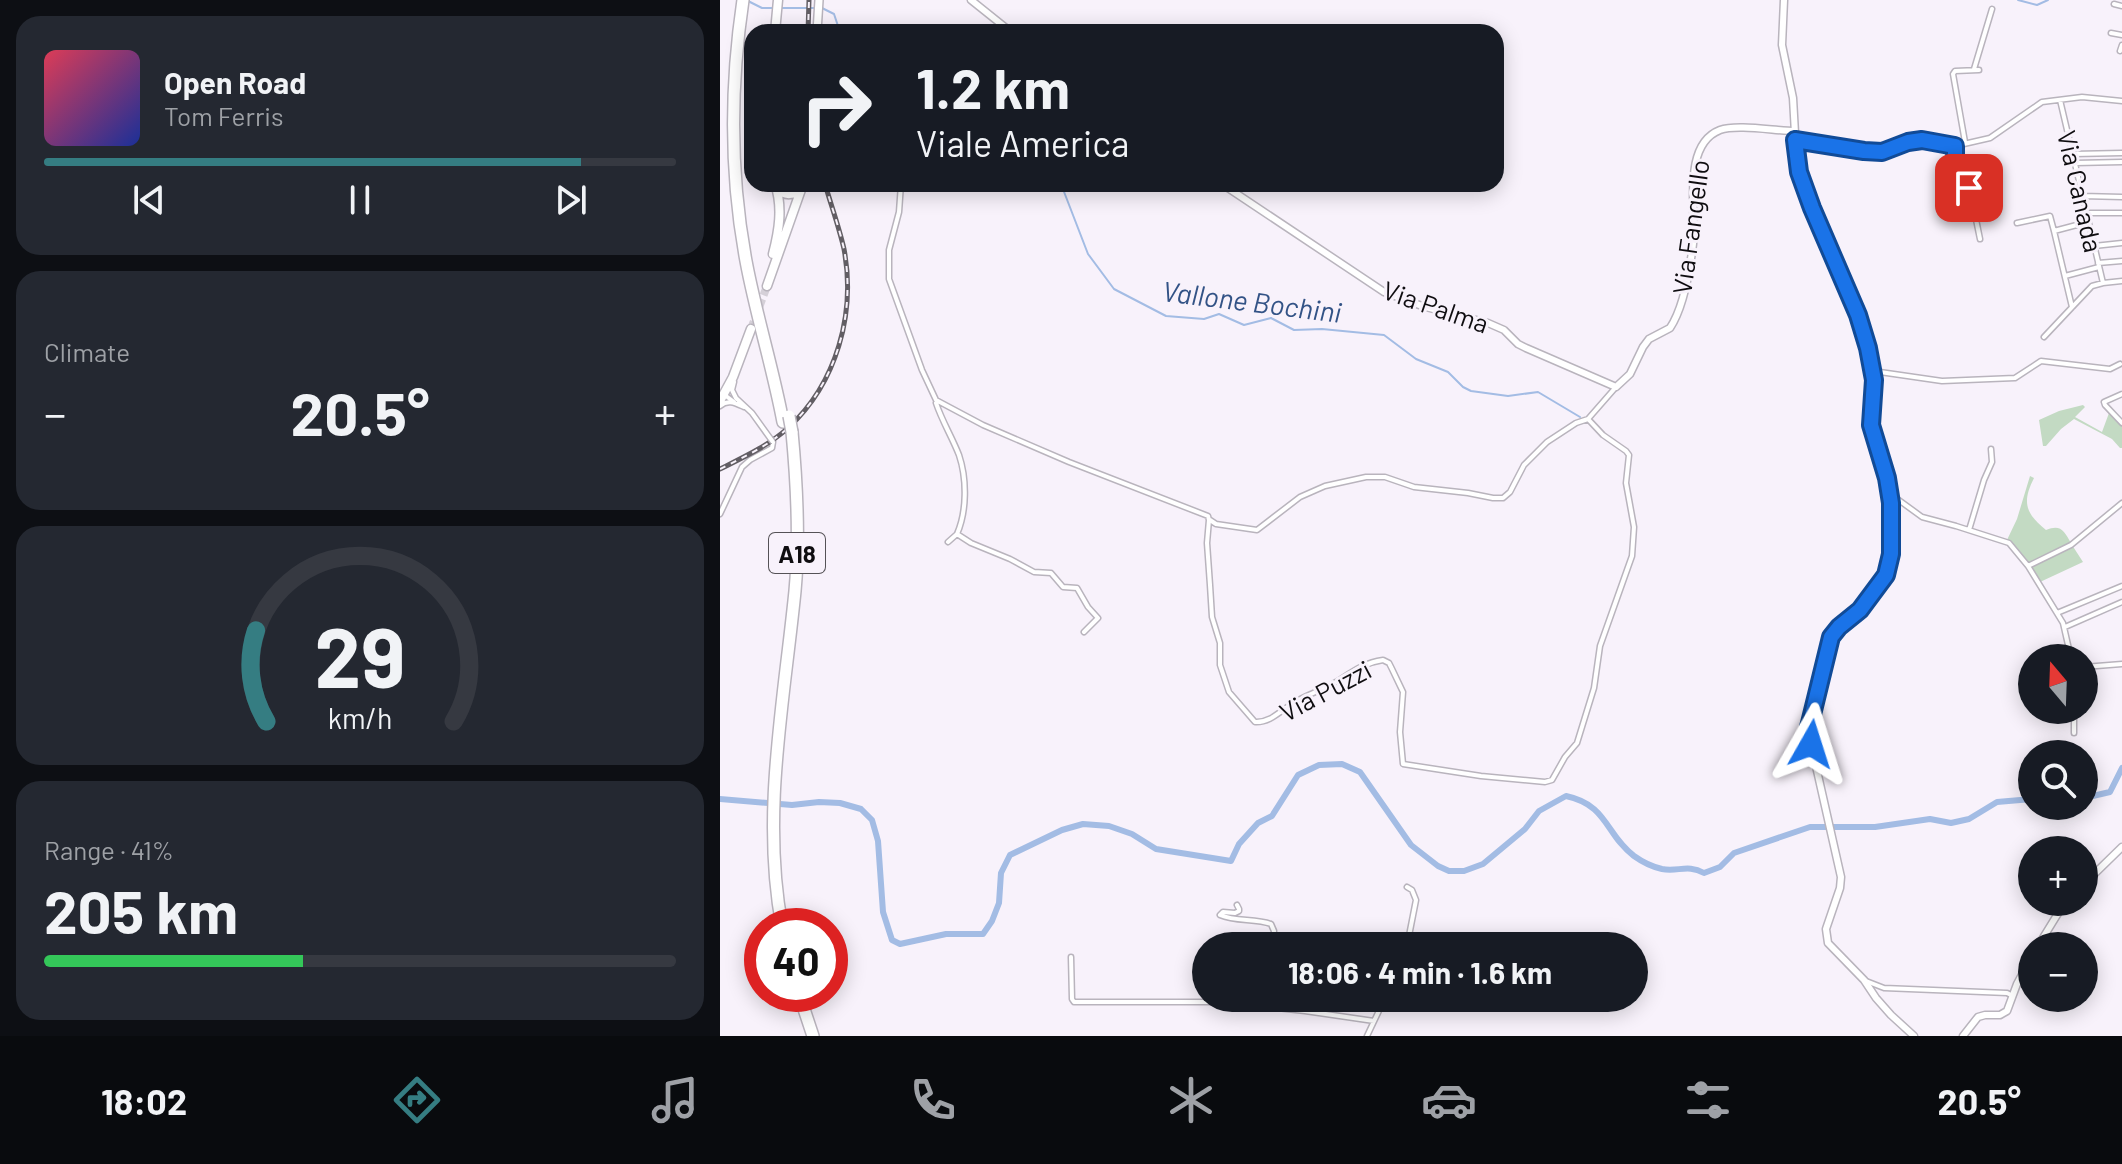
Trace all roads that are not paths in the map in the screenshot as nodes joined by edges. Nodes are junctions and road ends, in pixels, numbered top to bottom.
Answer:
1 (971, 0) edge
2 (1784, 0) edge
3 (819, 1) edge
4 (2114, 4) dead end
5 (745, 6) edge
6 (2122, 6) edge
7 (1992, 9) dead end
8 (817, 24) edge
9 (1001, 24) edge
10 (2111, 33) dead end
11 (2122, 35) edge
12 (2060, 100) junction
13 (2122, 101) edge
14 (1795, 131) junction
15 (1795, 140) junction
16 (1965, 142) junction
17 (1955, 146) junction
18 (2122, 153) edge
19 (2073, 154) junction
20 (2122, 162) edge
21 (2075, 163) junction
22 (777, 192) edge
23 (800, 192) edge
24 (900, 192) edge
25 (1234, 192) edge
26 (2082, 196) junction
27 (2122, 197) edge
28 (2086, 213) junction
29 (2122, 213) edge
30 (2088, 222) junction
31 (2017, 223) dead end
32 (2054, 231) junction
33 (1980, 239) dead end
34 (2122, 243) edge
35 (2094, 246) junction
36 (2122, 261) edge
37 (2099, 265) junction
38 (2065, 276) junction
39 (2122, 281) edge
40 (2103, 283) junction
41 (2072, 307) junction
42 (750, 328) tunnel mouth
43 (2044, 337) dead end
44 (739, 356) junction
45 (2120, 364) edge
46 (1873, 371) junction
47 (1616, 387) junction
48 (2122, 394) edge
49 (721, 399) edge
50 (735, 400) junction
51 (936, 400) junction
52 (1588, 419) junction
53 (2122, 423) edge
54 (1991, 449) dead end
55 (1890, 496) junction
56 (2122, 503) edge
57 (720, 514) edge
58 (1209, 520) junction
59 (1969, 530) junction
60 (957, 534) junction
61 (948, 542) dead end
62 (2028, 566) junction
63 (2122, 586) edge
64 (2122, 602) edge
65 (2057, 613) junction
66 (2065, 627) junction
67 (1084, 632) dead end
68 (2068, 644) edge
69 (2122, 664) edge
70 (2098, 666) edge
71 (2074, 724) edge
72 (2074, 733) dead end
73 (768, 838) junction
74 (2122, 847) edge
75 (2098, 870) edge
76 (1407, 887) dead end
77 (1237, 905) dead end
78 (774, 908) edge
79 (779, 908) edge
80 (1274, 932) edge
81 (1410, 932) edge
82 (1071, 957) dead end
83 (1864, 980) junction
84 (2018, 985) edge
85 (2013, 996) junction
86 (1192, 1001) edge
87 (798, 1012) edge
88 (805, 1012) edge
89 (1306, 1012) edge
90 (1378, 1012) edge
91 (1374, 1021) junction
92 (806, 1036) edge
93 (813, 1036) edge
94 (1367, 1036) edge
95 (1914, 1036) edge
96 (1963, 1036) edge

1 - 9 street
2 - 14 street
3 - 8 main road
4 - 6 street
5 - 73 highway, A18
7 - 16 street
10 - 11 street
12 - 13 street
12 - 16 street
12 - 19 street, Via Canada
14 - 15 street
14 - 47 street, Via Fangello
15 - 17 street
15 - 46 street
16 - 17 street
17 - 33 street
18 - 19 street
19 - 21 street, Via Canada
20 - 21 street
21 - 26 street, Via Canada
22 - 23 main road
24 - 51 street
25 - 47 street, Via Palma
26 - 27 street
26 - 28 street, Via Canada
28 - 29 street
28 - 30 street, Via Canada
30 - 32 street
30 - 35 street, Via Canada
31 - 32 street
32 - 38 street
34 - 35 street
35 - 37 street, Via Canada
36 - 37 street
37 - 38 street
37 - 40 street, Via Canada
38 - 41 street
39 - 40 street
40 - 41 street
41 - 43 street
42 - 44 main road
44 - 49 main road
44 - 50 street
45 - 46 street
46 - 55 street
47 - 52 street, Via Fangello
48 - 53 street
49 - 50 street
49 - 50 street
50 - 57 street
51 - 58 street
51 - 60 street
52 - 58 street, Via Fangello
52 - 58 street, Via Puzzi
54 - 59 street
55 - 59 street
55 - 83 street
56 - 62 street
59 - 62 street
60 - 61 street
60 - 67 street
62 - 65 street
63 - 65 street
64 - 66 street
65 - 66 street
66 - 68 street
69 - 70 street
71 - 72 street
73 - 78 highway, A18
73 - 79 highway, A18
74 - 75 street
76 - 81 street
77 - 80 street
82 - 86 street
83 - 85 street
83 - 95 street
84 - 85 street
85 - 96 street
87 - 92 highway
88 - 93 highway
89 - 91 street
90 - 91 street
91 - 94 street

